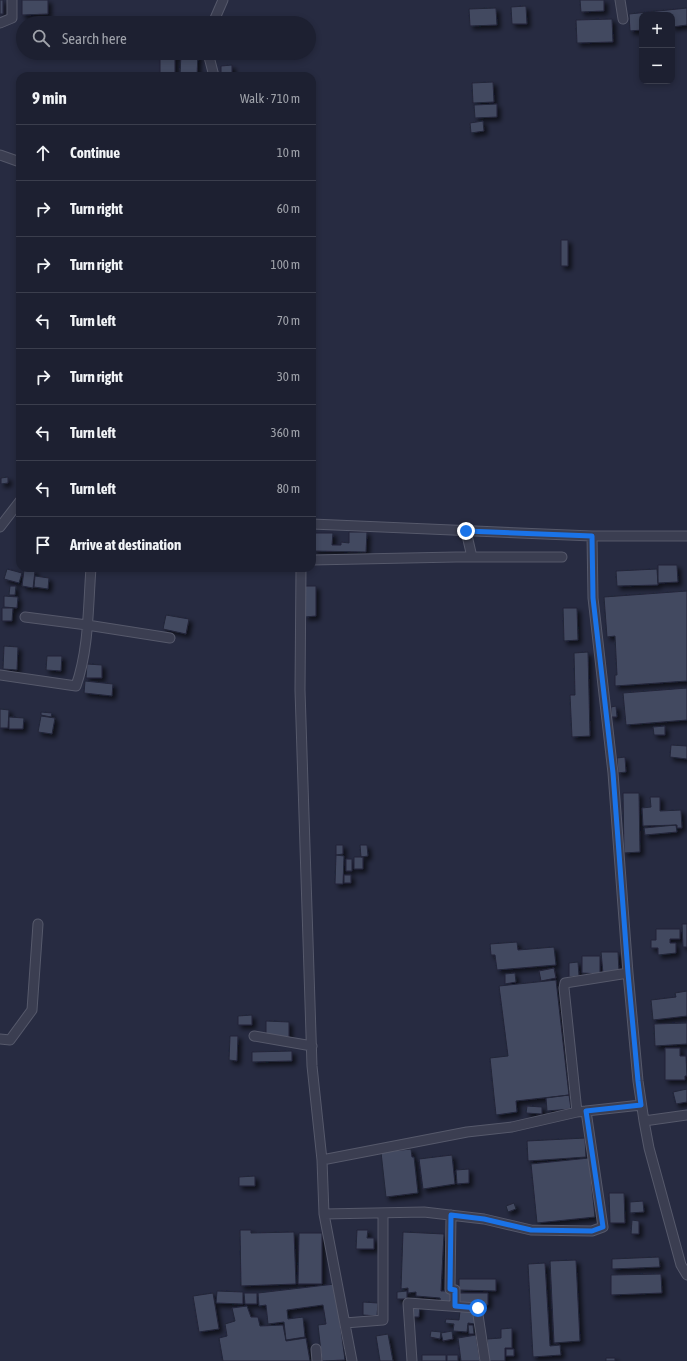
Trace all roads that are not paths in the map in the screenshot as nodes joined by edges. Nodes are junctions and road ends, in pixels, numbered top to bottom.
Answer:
1 (12, 0) edge
2 (223, 0) edge
3 (620, 0) edge
4 (216, 16) edge
5 (623, 19) dead end
6 (0, 23) edge
7 (210, 60) edge
8 (213, 72) edge
9 (0, 155) edge
10 (16, 161) edge
11 (16, 506) edge
12 (316, 524) edge
13 (0, 527) edge
14 (466, 531) junction
15 (592, 536) junction
16 (687, 536) edge
17 (472, 557) junction
18 (562, 557) dead end
19 (316, 560) edge
20 (91, 572) edge
21 (301, 572) edge
22 (25, 617) dead end
23 (87, 625) junction
24 (170, 638) dead end
25 (0, 675) edge
26 (38, 924) dead end
27 (628, 973) junction
28 (254, 1036) dead end
29 (0, 1039) edge
30 (312, 1046) junction
31 (641, 1105) junction
32 (581, 1112) junction
33 (687, 1115) edge
34 (644, 1121) junction
35 (322, 1160) junction
36 (383, 1213) junction
37 (324, 1214) junction
38 (451, 1215) junction
39 (687, 1275) edge
40 (455, 1306) junction
41 (345, 1323) junction
42 (316, 1349) dead end
43 (317, 1361) edge
44 (352, 1361) edge
45 (412, 1361) edge
46 (485, 1361) edge

1 - 6 street
2 - 4 street
3 - 5 street
7 - 8 street
9 - 10 street
11 - 13 street
12 - 14 street
14 - 15 street
14 - 17 street
15 - 16 street
15 - 27 street
17 - 18 street
17 - 19 street
20 - 23 street
21 - 30 street
22 - 23 street
23 - 24 street
23 - 25 street
26 - 29 street
27 - 31 street
27 - 32 street
28 - 30 street
30 - 35 street
31 - 32 street
31 - 34 street
32 - 35 street
32 - 38 street
33 - 34 street
34 - 39 street
35 - 37 street
36 - 37 street
36 - 38 street
36 - 41 street
37 - 41 street
38 - 40 street
40 - 45 street
40 - 46 street
41 - 44 street
42 - 43 street

